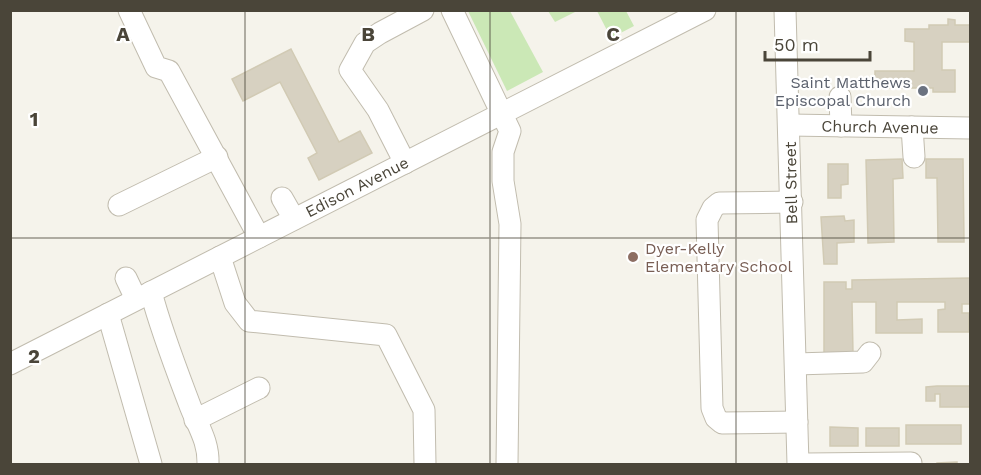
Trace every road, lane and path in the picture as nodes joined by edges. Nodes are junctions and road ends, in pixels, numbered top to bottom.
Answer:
1 (129, 10) edge
2 (423, 10) edge
3 (452, 10) edge
4 (705, 10) edge
5 (785, 10) edge
6 (840, 97) dead end
7 (503, 113) junction
8 (790, 125) junction
9 (841, 126) junction
10 (912, 127) junction
11 (970, 128) edge
12 (914, 157) dead end
13 (217, 158) junction
14 (405, 163) junction
15 (282, 198) dead end
16 (792, 202) junction
17 (119, 205) dead end
18 (294, 219) junction
19 (259, 237) junction
20 (220, 257) junction
21 (126, 278) dead end
22 (143, 296) junction
23 (108, 314) junction
24 (870, 353) dead end
25 (10, 364) edge
26 (796, 364) junction
27 (260, 388) dead end
28 (195, 420) junction
29 (797, 422) junction
30 (911, 463) edge
31 (152, 465) edge
32 (208, 465) edge
33 (425, 465) edge
34 (507, 465) edge
35 (798, 465) edge
36 (807, 465) edge

1 - 13 street
2 - 14 street
3 - 7 street
4 - 7 street, Edison Avenue
5 - 8 street, Bell Street
6 - 9 street
7 - 14 street, Edison Avenue
7 - 34 street
8 - 9 street, Church Avenue
8 - 16 street, Bell Street
9 - 10 street, Church Avenue
10 - 11 street, Church Avenue
10 - 12 street
13 - 17 street
13 - 19 street
14 - 18 street, Edison Avenue
15 - 18 street
16 - 26 street, Bell Street
16 - 29 street
18 - 19 street, Edison Avenue
19 - 20 street, Edison Avenue
20 - 22 street, Edison Avenue
20 - 33 street
21 - 22 street
22 - 23 street, Edison Avenue
22 - 28 street
23 - 25 street, Edison Avenue
23 - 31 street
24 - 26 street
26 - 29 street, Bell Street
27 - 28 street
28 - 32 street
29 - 35 street, Bell Street
30 - 36 street

